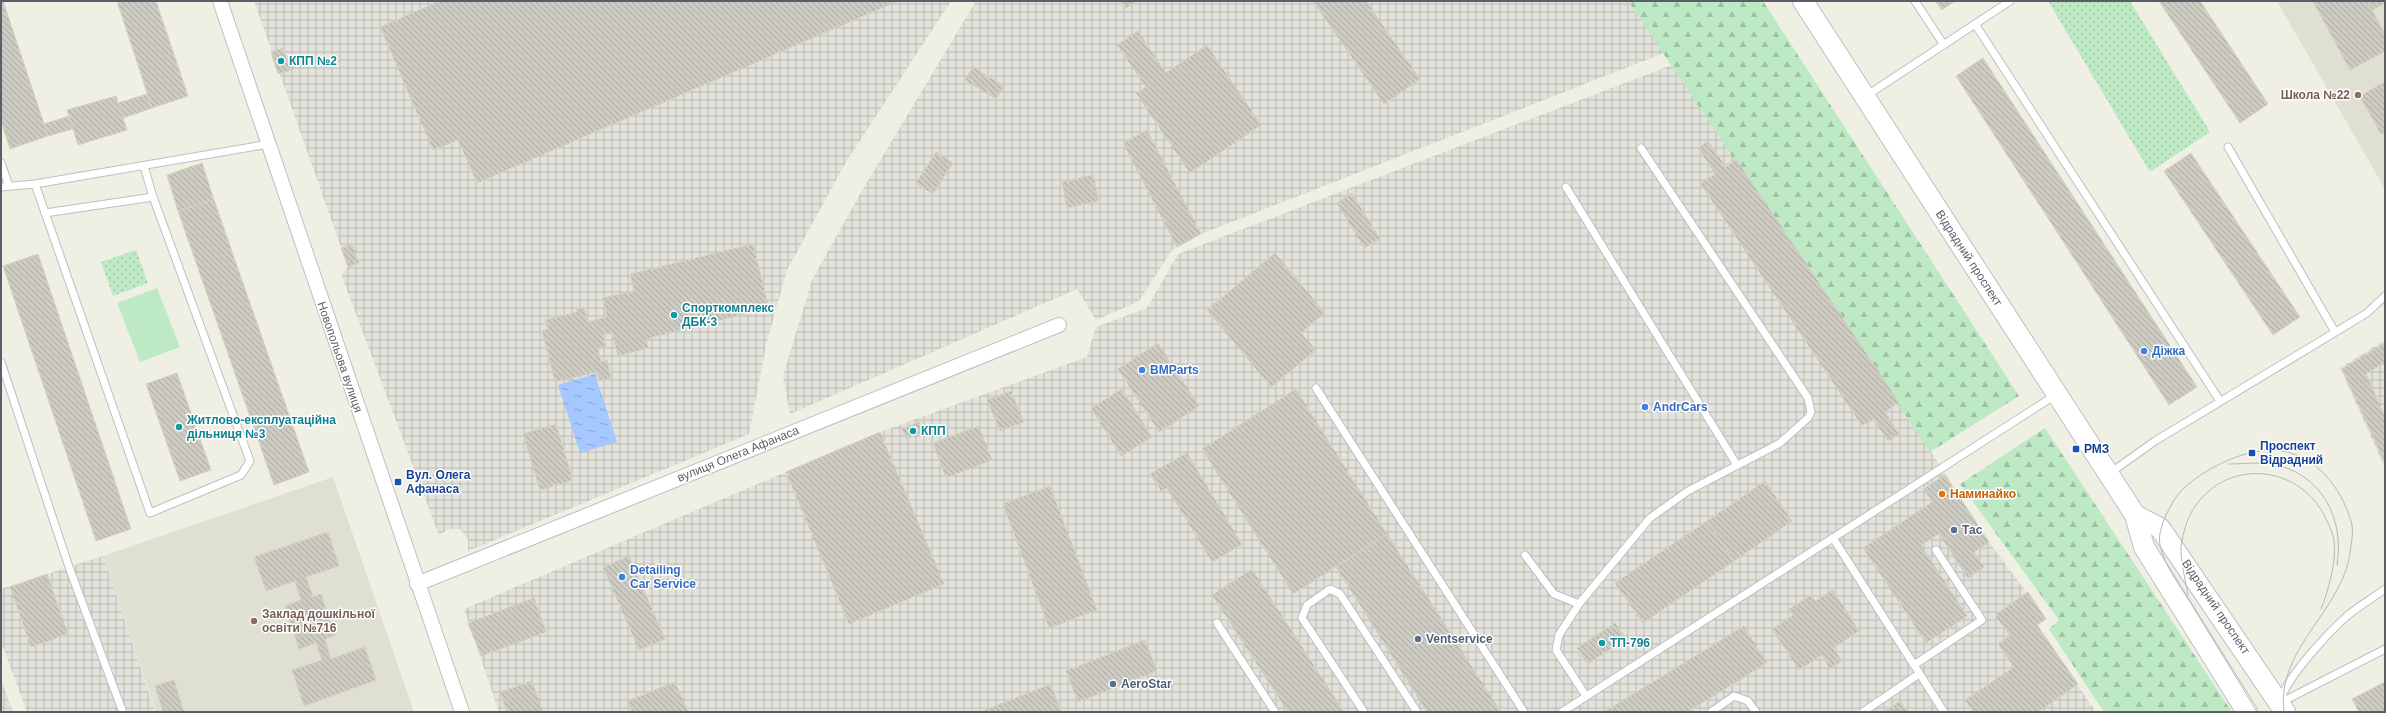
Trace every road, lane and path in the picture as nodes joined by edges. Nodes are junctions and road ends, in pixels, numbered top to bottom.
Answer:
1 (220, 1) edge
2 (1803, 1) edge
3 (1915, 1) edge
4 (2010, 1) edge
5 (1975, 24) junction
6 (1944, 45) junction
7 (1865, 96) junction
8 (268, 144) junction
9 (2228, 147) dead end
10 (1641, 148) dead end
11 (1, 163) edge
12 (144, 166) junction
13 (35, 184) junction
14 (9, 186) junction
15 (1, 187) edge
16 (1566, 187) dead end
17 (153, 197) junction
18 (45, 213) junction
19 (2385, 296) edge
20 (1059, 325) dead end
21 (2335, 332) junction
22 (1, 362) edge
23 (1316, 388) dead end
24 (2057, 394) junction
25 (2220, 401) junction
26 (1737, 465) junction
27 (2108, 474) junction
28 (2135, 514) junction
29 (1833, 538) junction
30 (1936, 550) dead end
31 (1525, 555) dead end
32 (417, 584) junction
33 (2385, 589) edge
34 (1579, 604) junction
35 (1217, 623) dead end
36 (2385, 649) edge
37 (1914, 665) junction
38 (1919, 674) junction
39 (1586, 696) junction
40 (2283, 708) edge
41 (122, 710) dead end
42 (1566, 711) edge
43 (462, 712) edge
44 (1275, 712) edge
45 (1364, 712) edge
46 (1417, 712) edge
47 (1524, 712) edge
48 (1711, 712) edge
49 (1756, 712) edge
50 (1863, 712) edge
51 (1944, 712) edge
52 (2247, 712) edge

1 - 8 street, Новопольова вулиця
2 - 7 main road, Відрадний проспект
3 - 6 lane
4 - 5 lane
5 - 6 lane
5 - 25 lane
6 - 7 lane
7 - 24 main road, Відрадний проспект
8 - 12 lane
8 - 32 street, Новопольова вулиця
9 - 21 lane
10 - 26 lane
11 - 14 lane
12 - 13 lane
12 - 17 lane
13 - 14 lane
13 - 18 lane
14 - 15 lane
16 - 26 lane
17 - 18 lane
17 - 18 lane
19 - 21 lane
20 - 32 street, вулиця Олега Афанаса
21 - 25 lane
22 - 41 lane
23 - 47 lane
24 - 27 main road, Відрадний проспект
24 - 29 lane
25 - 27 lane
26 - 34 lane
27 - 28 main road, Відрадний проспект
28 - 40 main road, Відрадний проспект
28 - 52 main road, Відрадний проспект
29 - 37 lane
29 - 39 lane
30 - 37 lane
31 - 34 lane
32 - 43 street, Новопольова вулиця
33 - 40 lane
34 - 39 lane
35 - 44 lane
36 - 40 lane
37 - 38 lane
38 - 50 lane
38 - 51 lane
39 - 42 lane
45 - 46 lane
48 - 49 lane

